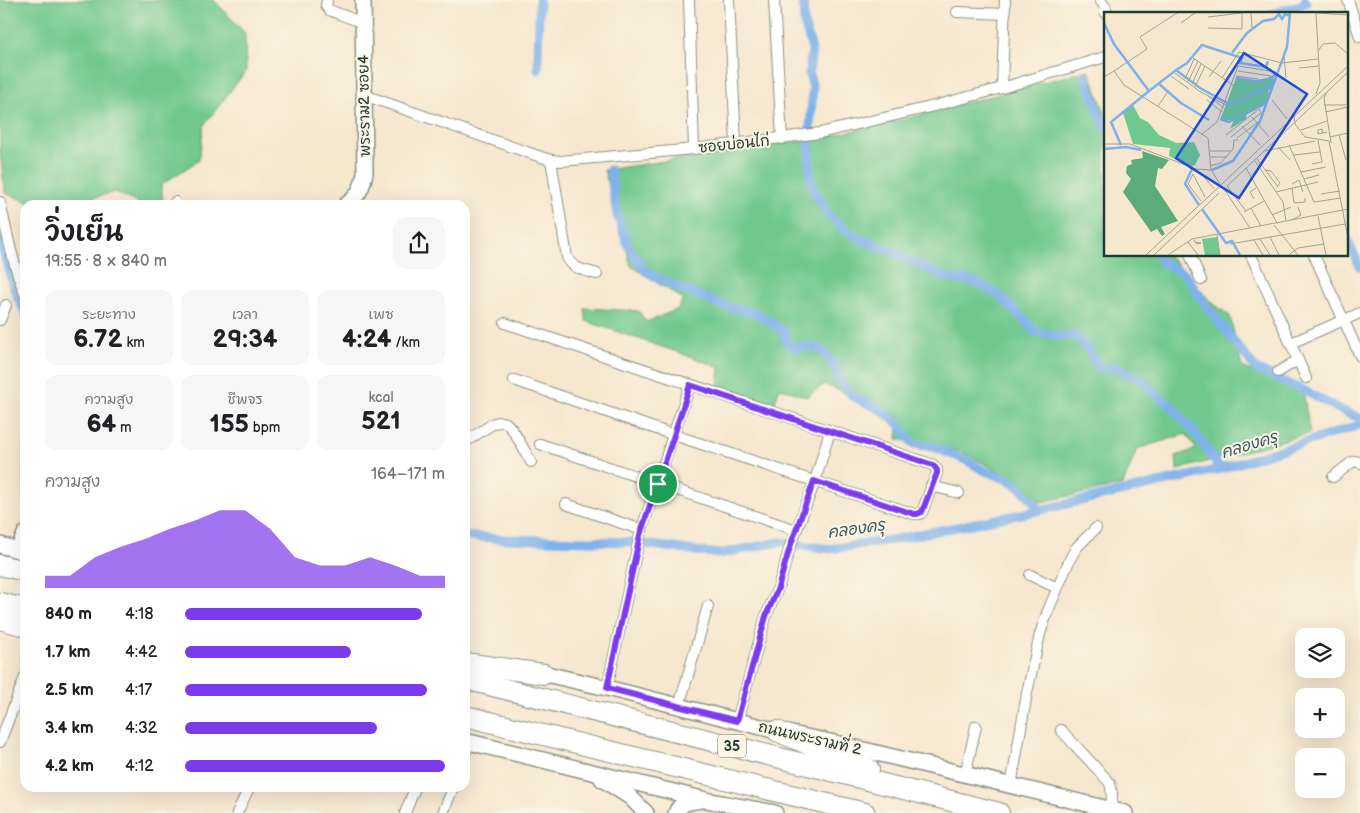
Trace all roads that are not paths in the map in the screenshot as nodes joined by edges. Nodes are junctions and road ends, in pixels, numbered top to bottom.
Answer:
1 (327, 0) edge
2 (363, 0) edge
3 (689, 0) edge
4 (729, 0) edge
5 (774, 0) edge
6 (1005, 0) edge
7 (1100, 0) edge
8 (1348, 0) edge
9 (958, 12) dead end
10 (1106, 12) edge
11 (1004, 14) junction
12 (363, 23) junction
13 (1360, 37) edge
14 (1104, 60) edge
15 (1002, 88) junction
16 (364, 95) junction
17 (782, 139) junction
18 (736, 143) junction
19 (694, 149) junction
20 (551, 160) junction
21 (352, 200) edge
22 (0, 202) edge
23 (1190, 256) edge
24 (1251, 256) edge
25 (1314, 256) edge
26 (597, 274) dead end
27 (1201, 280) dead end
28 (20, 283) edge
29 (6, 306) dead end
30 (1360, 314) edge
31 (0, 320) edge
32 (1344, 320) junction
33 (505, 323) dead end
34 (1291, 343) junction
35 (1360, 356) edge
36 (1298, 360) junction
37 (1278, 372) dead end
38 (1306, 378) dead end
39 (514, 380) dead end
40 (690, 385) junction
41 (830, 431) junction
42 (674, 435) junction
43 (470, 439) edge
44 (540, 444) dead end
45 (531, 462) dead end
46 (1360, 463) edge
47 (1333, 477) dead end
48 (814, 481) junction
49 (658, 484) junction
50 (931, 486) junction
51 (959, 493) dead end
52 (566, 504) dead end
53 (1096, 528) dead end
54 (641, 533) junction
55 (795, 533) junction
56 (0, 545) edge
57 (20, 550) edge
58 (0, 565) edge
59 (20, 570) edge
60 (1030, 575) dead end
61 (1057, 588) junction
62 (0, 603) edge
63 (708, 606) dead end
64 (20, 608) edge
65 (0, 619) edge
66 (0, 624) edge
67 (20, 625) edge
68 (20, 630) edge
69 (470, 656) edge
70 (470, 663) edge
71 (544, 674) junction
72 (470, 680) edge
73 (607, 688) junction
74 (20, 690) edge
75 (679, 706) junction
76 (470, 717) edge
77 (737, 721) junction
78 (976, 726) dead end
79 (1061, 730) dead end
80 (776, 731) junction
81 (0, 742) edge
82 (470, 747) edge
83 (585, 770) junction
84 (965, 775) junction
85 (1011, 786) junction
86 (247, 792) edge
87 (413, 792) edge
88 (451, 792) edge
89 (706, 800) junction
90 (971, 806) junction
91 (1118, 811) edge
92 (237, 813) edge
93 (405, 813) edge
94 (443, 813) edge
95 (646, 813) edge
96 (676, 813) edge
97 (775, 813) edge
98 (865, 813) edge
99 (999, 813) edge

1 - 12 street
2 - 12 main road, พระราม2 ซอย4
3 - 19 street
4 - 18 street
5 - 17 street
6 - 11 street
7 - 10 street
8 - 13 street
9 - 11 street
11 - 15 street
12 - 16 main road, พระราม2 ซอย4
14 - 15 street, ซอยบ่อนไก่
15 - 17 street, ซอยบ่อนไก่
16 - 20 street, ซอยบ่อนไก่
16 - 21 main road, พระราม2 ซอย4
17 - 18 street, ซอยบ่อนไก่
18 - 19 street, ซอยบ่อนไก่
19 - 20 street, ซอยบ่อนไก่
20 - 26 street
22 - 28 street
23 - 27 street
24 - 34 street
25 - 32 street
29 - 31 street
30 - 32 street
32 - 34 street
32 - 35 street
33 - 40 street
34 - 36 street
36 - 37 street
36 - 38 street
39 - 42 street
40 - 41 street
40 - 42 street
41 - 48 street
41 - 50 street
42 - 48 street
42 - 49 street
43 - 45 street
44 - 49 street
46 - 47 street
48 - 50 street
48 - 55 street
49 - 54 street
49 - 55 street
50 - 51 street
52 - 54 street
53 - 61 street
54 - 73 street
55 - 77 street
56 - 57 main road
58 - 59 highway
60 - 61 street
61 - 85 street
62 - 64 highway
63 - 75 street
65 - 67 highway
66 - 68 main road
69 - 71 main road, ถนนพระรามที่ 2 / 35
70 - 71 highway
71 - 73 main road, ถนนพระรามที่ 2 / 35
72 - 90 highway, ถนนพระรามที่ 2 / 35
73 - 75 main road, ถนนพระรามที่ 2 / 35
74 - 81 street
75 - 77 main road, ถนนพระรามที่ 2 / 35
76 - 98 highway, 35
77 - 80 main road, ถนนพระรามที่ 2 / 35
78 - 84 street
79 - 91 street
80 - 84 main road, ถนนพระรามที่ 2 / 35
80 - 90 highway
82 - 83 main road
83 - 89 main road
83 - 95 main road
84 - 85 main road, ถนนพระรามที่ 2 / 35
85 - 91 main road, ถนนพระรามที่ 2 / 35
86 - 92 street
87 - 93 street
88 - 94 street
89 - 96 main road
89 - 97 main road
90 - 99 highway, ถนนพระรามที่ 2 / 35

